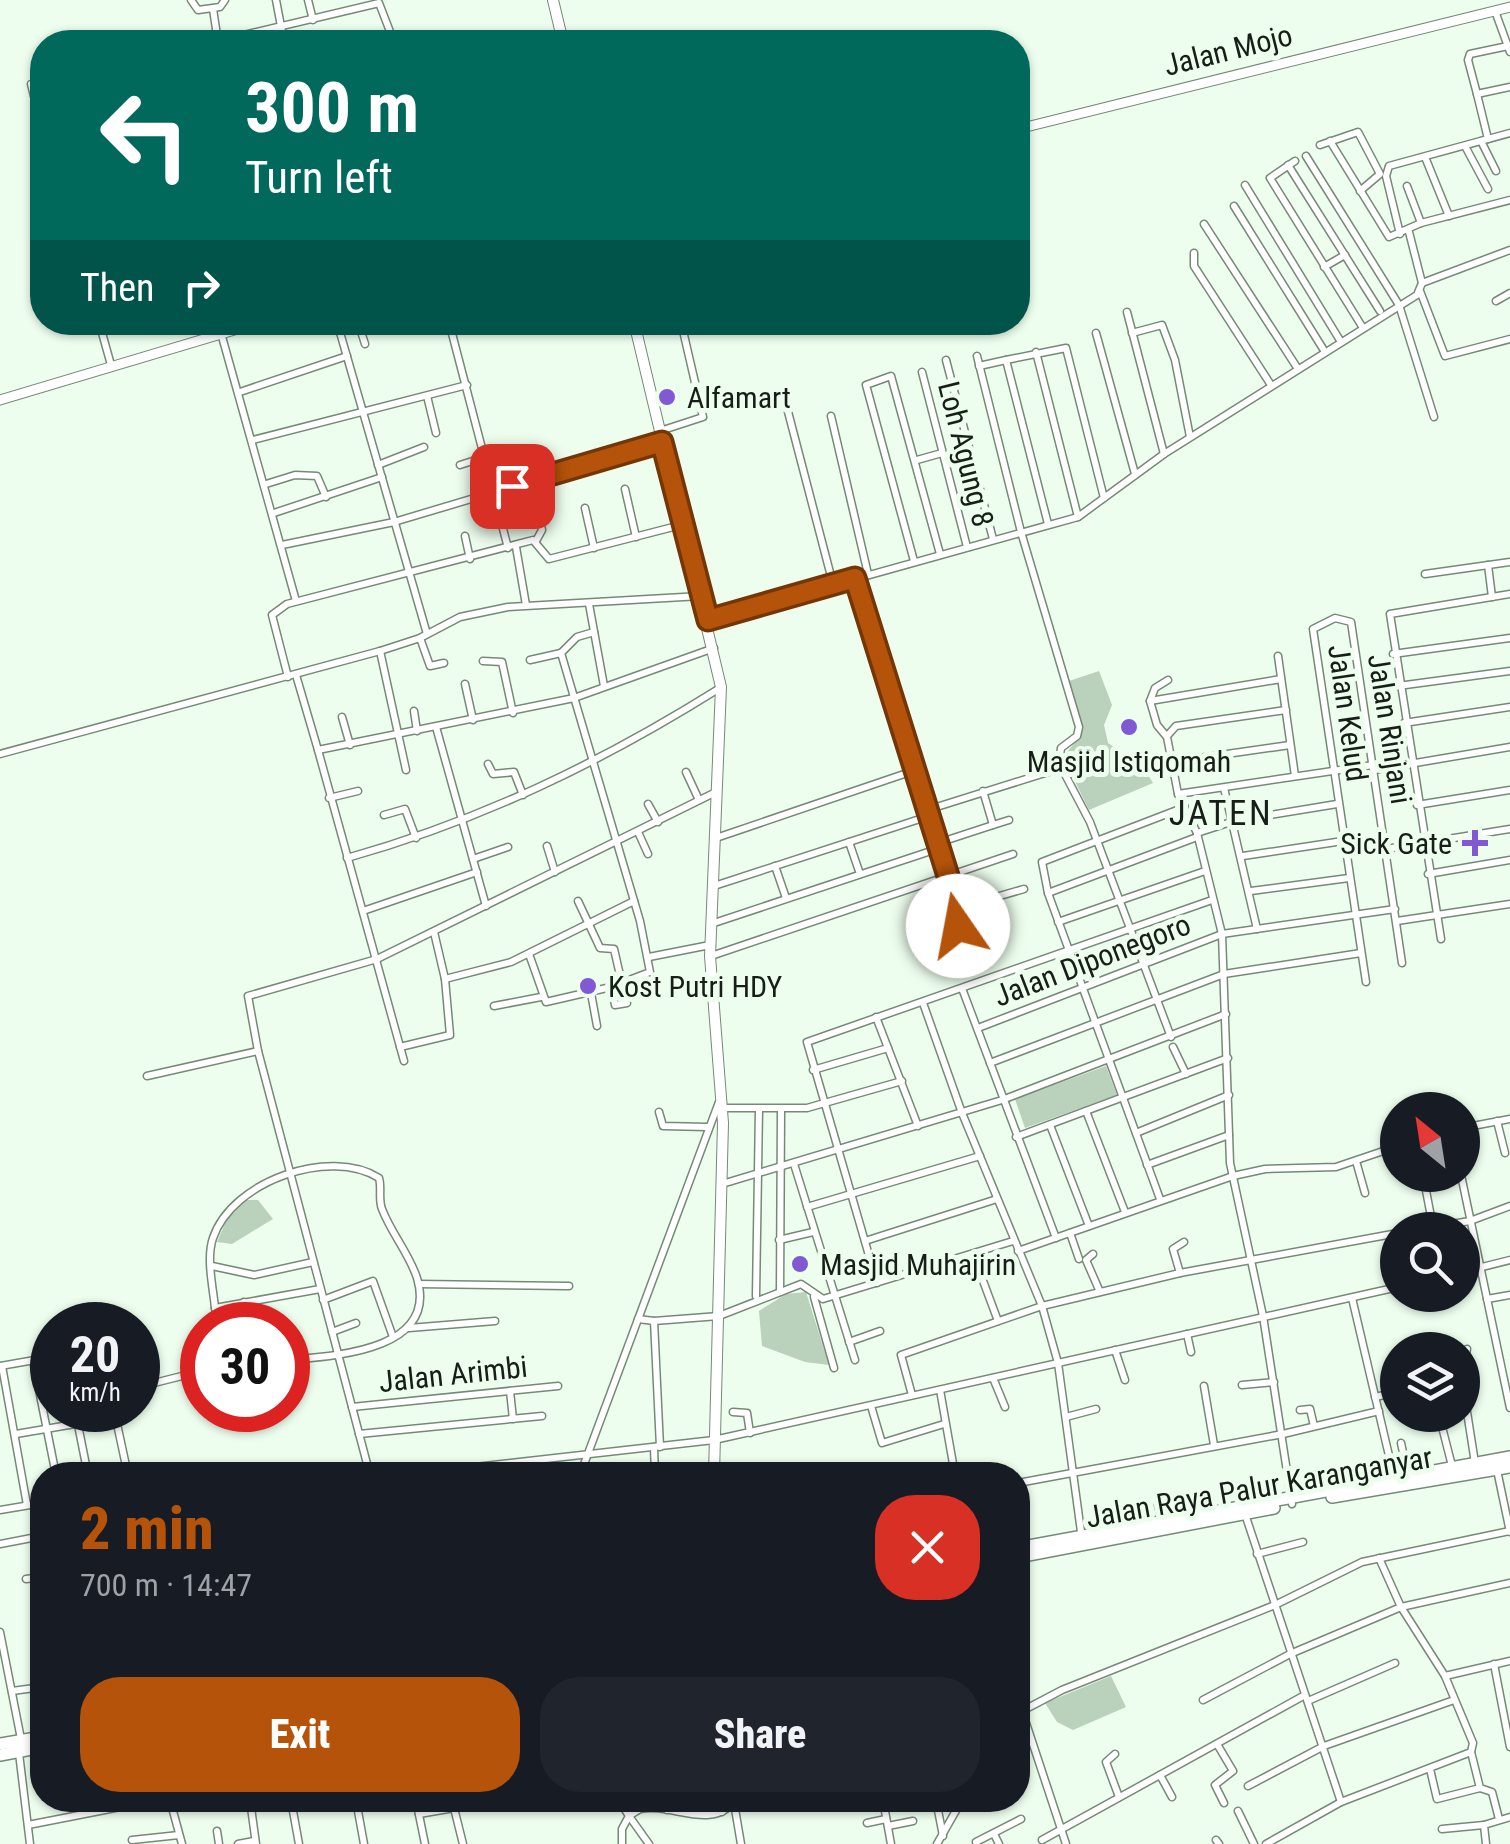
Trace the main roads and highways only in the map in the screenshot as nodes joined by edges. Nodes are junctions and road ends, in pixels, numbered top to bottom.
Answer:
1 (553, 0) edge
2 (560, 30) edge
3 (637, 335) edge
4 (1510, 1457) edge
5 (714, 1462) edge
6 (1500, 1470) edge
7 (1453, 1472) junction
8 (1291, 1501) junction
9 (1246, 1517) junction
10 (1082, 1540) junction
11 (1030, 1546) edge
12 (1030, 1555) edge
13 (30, 1741) edge
14 (0, 1744) edge
15 (20, 1746) junction
16 (30, 1746) edge
17 (0, 1754) edge

1 - 2 main road
3 - 5 main road
4 - 6 main road, Jalan Raya Palur Karanganyar
6 - 7 main road, Jalan Raya Palur Karanganyar
7 - 8 main road, Jalan Raya Palur Karanganyar
7 - 8 main road, Jalan Raya Palur Karanganyar
8 - 9 main road, Jalan Raya Palur Karanganyar
9 - 10 main road, Jalan Raya Palur Karanganyar
9 - 10 main road, Jalan Raya Palur Karanganyar
10 - 11 main road, Jalan Raya Palur Karanganyar
10 - 12 main road, Jalan Raya Palur Karanganyar
13 - 15 main road
14 - 15 main road
15 - 16 main road
15 - 17 main road

